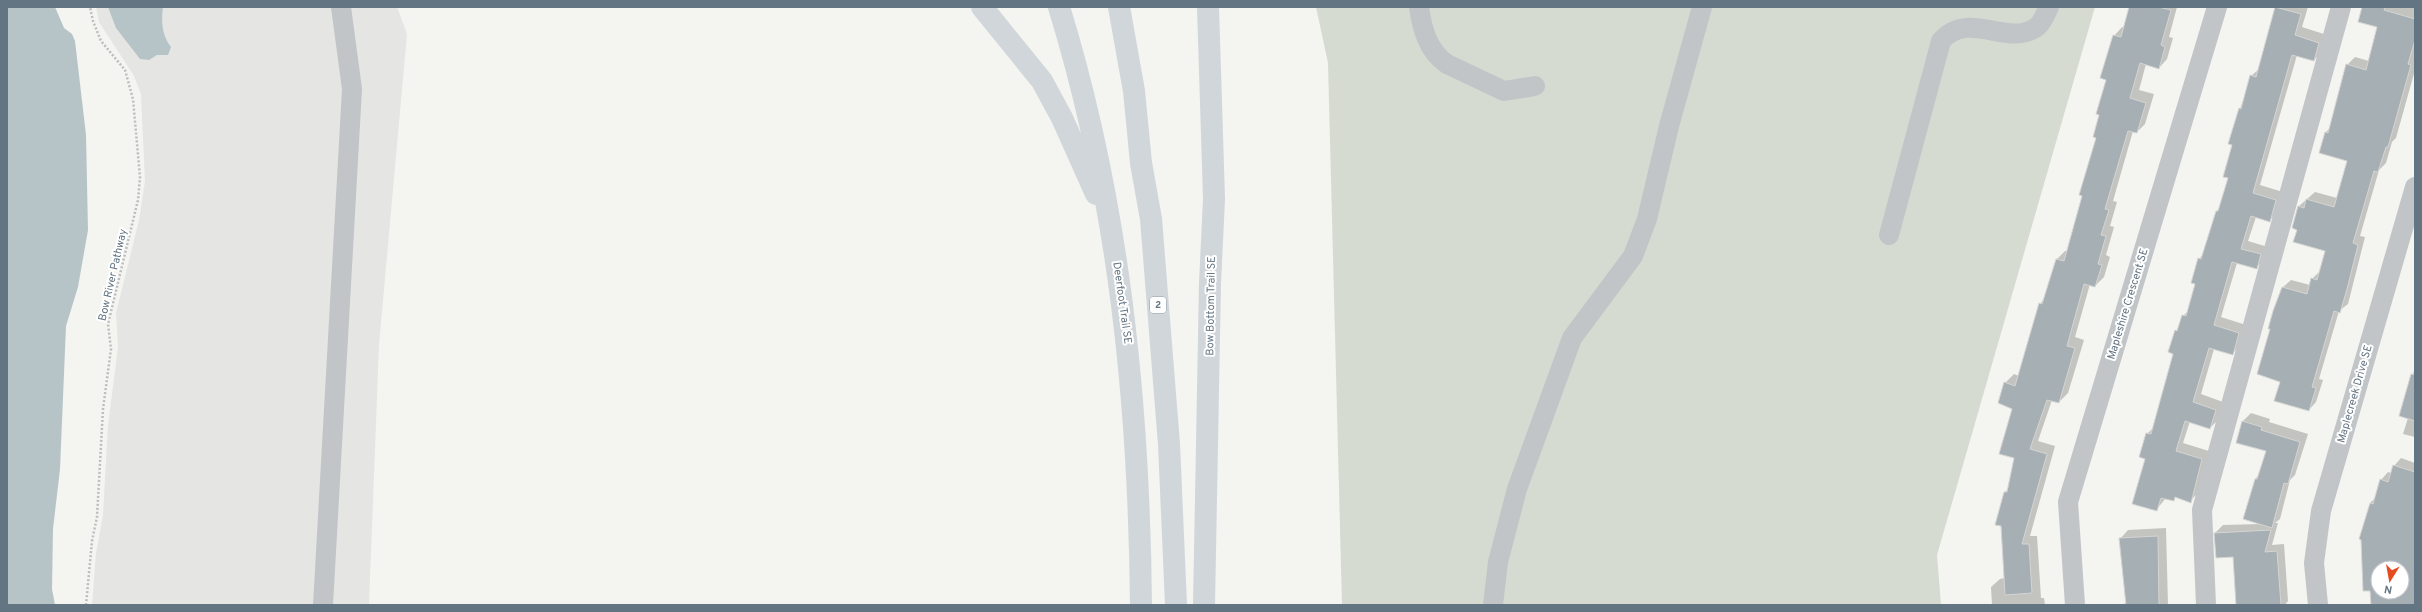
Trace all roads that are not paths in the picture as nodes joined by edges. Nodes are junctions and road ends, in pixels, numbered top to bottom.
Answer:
1 (341, 7) edge
2 (982, 7) edge
3 (1058, 7) edge
4 (1120, 7) edge
5 (1208, 7) edge
6 (1419, 7) edge
7 (1702, 7) edge
8 (2049, 7) edge
9 (2217, 7) edge
10 (2341, 7) edge
11 (1534, 86) dead end
12 (2415, 187) edge
13 (1109, 222) junction
14 (1889, 235) dead end
15 (322, 605) edge
16 (1141, 605) edge
17 (1176, 605) edge
18 (1204, 605) edge
19 (1493, 605) edge
20 (2075, 605) edge
21 (2206, 605) edge
22 (2318, 605) edge

1 - 15 street
2 - 13 highway
3 - 13 highway, Deerfoot Trail SE
4 - 17 highway, 2
5 - 18 highway, Bow Bottom Trail SE
6 - 11 street
7 - 19 street
8 - 14 street
9 - 20 street, Mapleshire Crescent SE
10 - 21 street
12 - 22 street, Maplecreek Drive SE
13 - 16 highway, Deerfoot Trail SE

